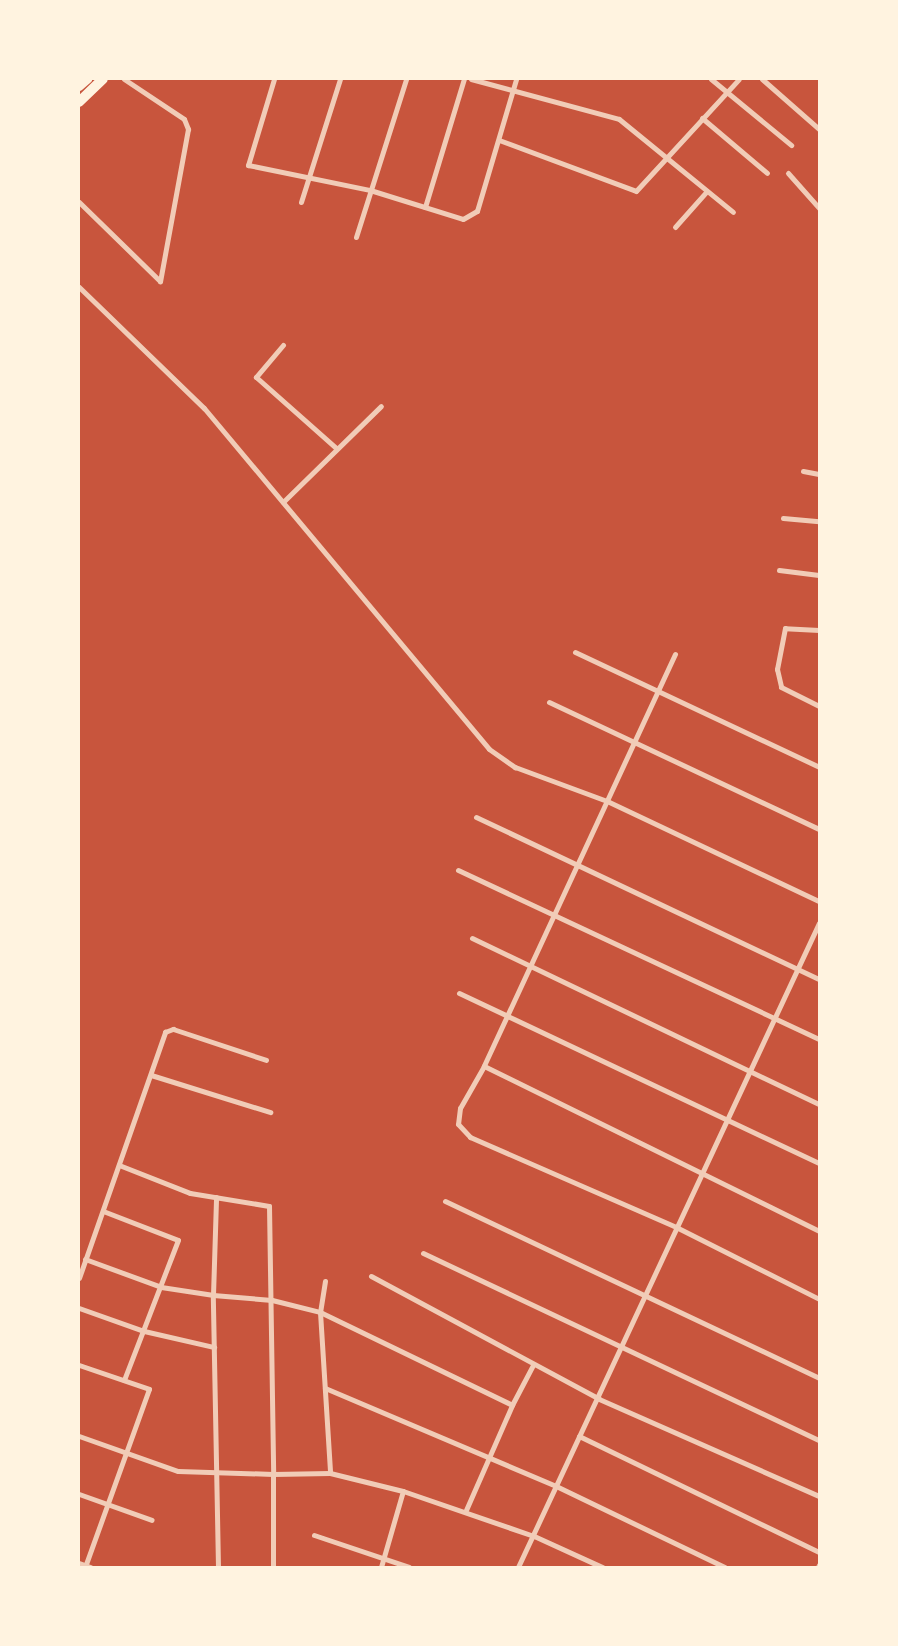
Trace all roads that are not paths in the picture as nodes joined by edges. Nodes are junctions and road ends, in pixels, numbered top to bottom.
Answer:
1 (87, 79) edge
2 (103, 79) edge
3 (124, 79) edge
4 (274, 79) edge
5 (340, 79) edge
6 (406, 79) edge
7 (464, 79) edge
8 (471, 79) edge
9 (516, 79) edge
10 (711, 79) edge
11 (739, 79) edge
12 (762, 79) edge
13 (79, 86) edge
14 (727, 90) junction
15 (512, 91) junction
16 (79, 102) edge
17 (702, 118) junction
18 (819, 129) edge
19 (499, 140) junction
20 (791, 145) dead end
21 (666, 157) junction
22 (767, 173) dead end
23 (789, 173) dead end
24 (308, 180) junction
25 (370, 191) junction
26 (707, 191) junction
27 (79, 202) edge
28 (301, 202) dead end
29 (425, 207) junction
30 (819, 208) edge
31 (733, 212) dead end
32 (675, 227) dead end
33 (356, 237) dead end
34 (79, 287) edge
35 (283, 345) dead end
36 (381, 406) dead end
37 (337, 449) junction
38 (803, 471) dead end
39 (819, 474) edge
40 (283, 502) junction
41 (783, 518) dead end
42 (819, 521) edge
43 (779, 570) dead end
44 (819, 575) edge
45 (819, 630) edge
46 (575, 652) dead end
47 (675, 654) dead end
48 (658, 691) junction
49 (549, 702) dead end
50 (819, 706) edge
51 (634, 743) junction
52 (819, 767) edge
53 (607, 802) junction
54 (476, 817) dead end
55 (819, 829) edge
56 (578, 865) junction
57 (458, 870) dead end
58 (819, 901) edge
59 (554, 915) junction
60 (819, 923) edge
61 (472, 938) dead end
62 (530, 968) junction
63 (797, 968) junction
64 (819, 979) edge
65 (459, 993) dead end
66 (508, 1016) junction
67 (774, 1017) junction
68 (819, 1039) edge
69 (266, 1060) dead end
70 (484, 1066) junction
71 (751, 1070) junction
72 (151, 1075) junction
73 (819, 1104) edge
74 (270, 1112) dead end
75 (726, 1119) junction
76 (819, 1163) edge
77 (119, 1165) junction
78 (702, 1171) junction
79 (216, 1197) junction
80 (446, 1201) dead end
81 (103, 1211) junction
82 (676, 1227) junction
83 (819, 1231) edge
84 (423, 1252) dead end
85 (85, 1259) junction
86 (371, 1276) dead end
87 (79, 1278) edge
88 (325, 1282) dead end
89 (161, 1287) junction
90 (214, 1295) junction
91 (644, 1295) junction
92 (819, 1299) edge
93 (272, 1300) junction
94 (79, 1308) edge
95 (320, 1312) junction
96 (144, 1331) junction
97 (620, 1346) junction
98 (214, 1347) junction
99 (79, 1365) edge
100 (533, 1365) junction
101 (819, 1378) edge
102 (124, 1381) junction
103 (325, 1388) junction
104 (598, 1399) junction
105 (512, 1405) junction
106 (79, 1436) edge
107 (579, 1436) junction
108 (819, 1440) edge
109 (127, 1451) junction
110 (489, 1461) junction
111 (217, 1473) junction
112 (330, 1473) junction
113 (273, 1474) junction
114 (556, 1486) junction
115 (403, 1491) junction
116 (79, 1494) edge
117 (819, 1496) edge
118 (107, 1504) junction
119 (466, 1510) junction
120 (152, 1520) dead end
121 (314, 1535) dead end
122 (534, 1536) junction
123 (819, 1552) edge
124 (384, 1558) junction
125 (85, 1566) edge
126 (218, 1567) edge
127 (273, 1567) edge
128 (381, 1567) edge
129 (410, 1567) edge
130 (518, 1567) edge
131 (602, 1567) edge
132 (724, 1567) edge

1 - 13 highway
2 - 16 highway
3 - 27 street
4 - 24 street
5 - 24 street
6 - 25 street
7 - 29 street
8 - 15 street
9 - 15 street
10 - 14 street
11 - 14 street
12 - 18 street
14 - 17 street
14 - 20 street
15 - 19 street
15 - 21 street
17 - 21 street
17 - 22 street
19 - 21 street
19 - 29 street
21 - 26 street
23 - 30 street
24 - 25 street
24 - 28 street
25 - 29 street
25 - 33 street
26 - 31 street
26 - 32 street
34 - 40 street
35 - 37 street
36 - 37 street
37 - 40 street
38 - 39 street
40 - 53 street
41 - 42 street
43 - 44 street
45 - 50 street
46 - 48 street
47 - 48 street
48 - 51 street
48 - 52 street
49 - 51 street
51 - 53 street
51 - 55 street
53 - 56 street
53 - 58 street
54 - 56 street
56 - 59 street
56 - 63 street
57 - 59 street
59 - 62 street
59 - 67 street
60 - 63 street
61 - 62 street
62 - 66 street
62 - 71 street
63 - 64 street
63 - 67 street
65 - 66 street
66 - 70 street
66 - 75 street
67 - 68 street
67 - 71 street
69 - 72 street
70 - 78 street
70 - 82 street
71 - 73 street
71 - 75 street
72 - 74 street
72 - 77 street
75 - 76 street
75 - 78 street
77 - 79 street
77 - 81 street
78 - 82 street
78 - 83 street
79 - 90 street
79 - 93 street
80 - 91 street
81 - 85 street
81 - 89 street
82 - 91 street
82 - 92 street
84 - 97 street
85 - 87 street
85 - 89 street
86 - 100 street
88 - 95 street
89 - 90 street
89 - 96 street
90 - 93 street
90 - 98 street
91 - 97 street
91 - 101 street
93 - 95 street
93 - 113 street
94 - 96 street
95 - 103 street
95 - 105 street
96 - 98 street
96 - 102 street
97 - 104 street
97 - 108 street
98 - 111 street
99 - 102 street
100 - 104 street
100 - 105 street
102 - 109 street
103 - 110 street
103 - 112 street
104 - 107 street
104 - 117 street
105 - 110 street
106 - 109 street
107 - 114 street
107 - 123 street
109 - 111 street
109 - 118 street
110 - 114 street
110 - 119 street
111 - 113 street
111 - 126 street
112 - 113 street
112 - 115 street
113 - 127 street
114 - 122 street
114 - 132 street
115 - 119 street
115 - 124 street
116 - 118 street
118 - 120 street
118 - 125 street
119 - 122 street
121 - 124 street
122 - 130 street
122 - 131 street
124 - 128 street
124 - 129 street

